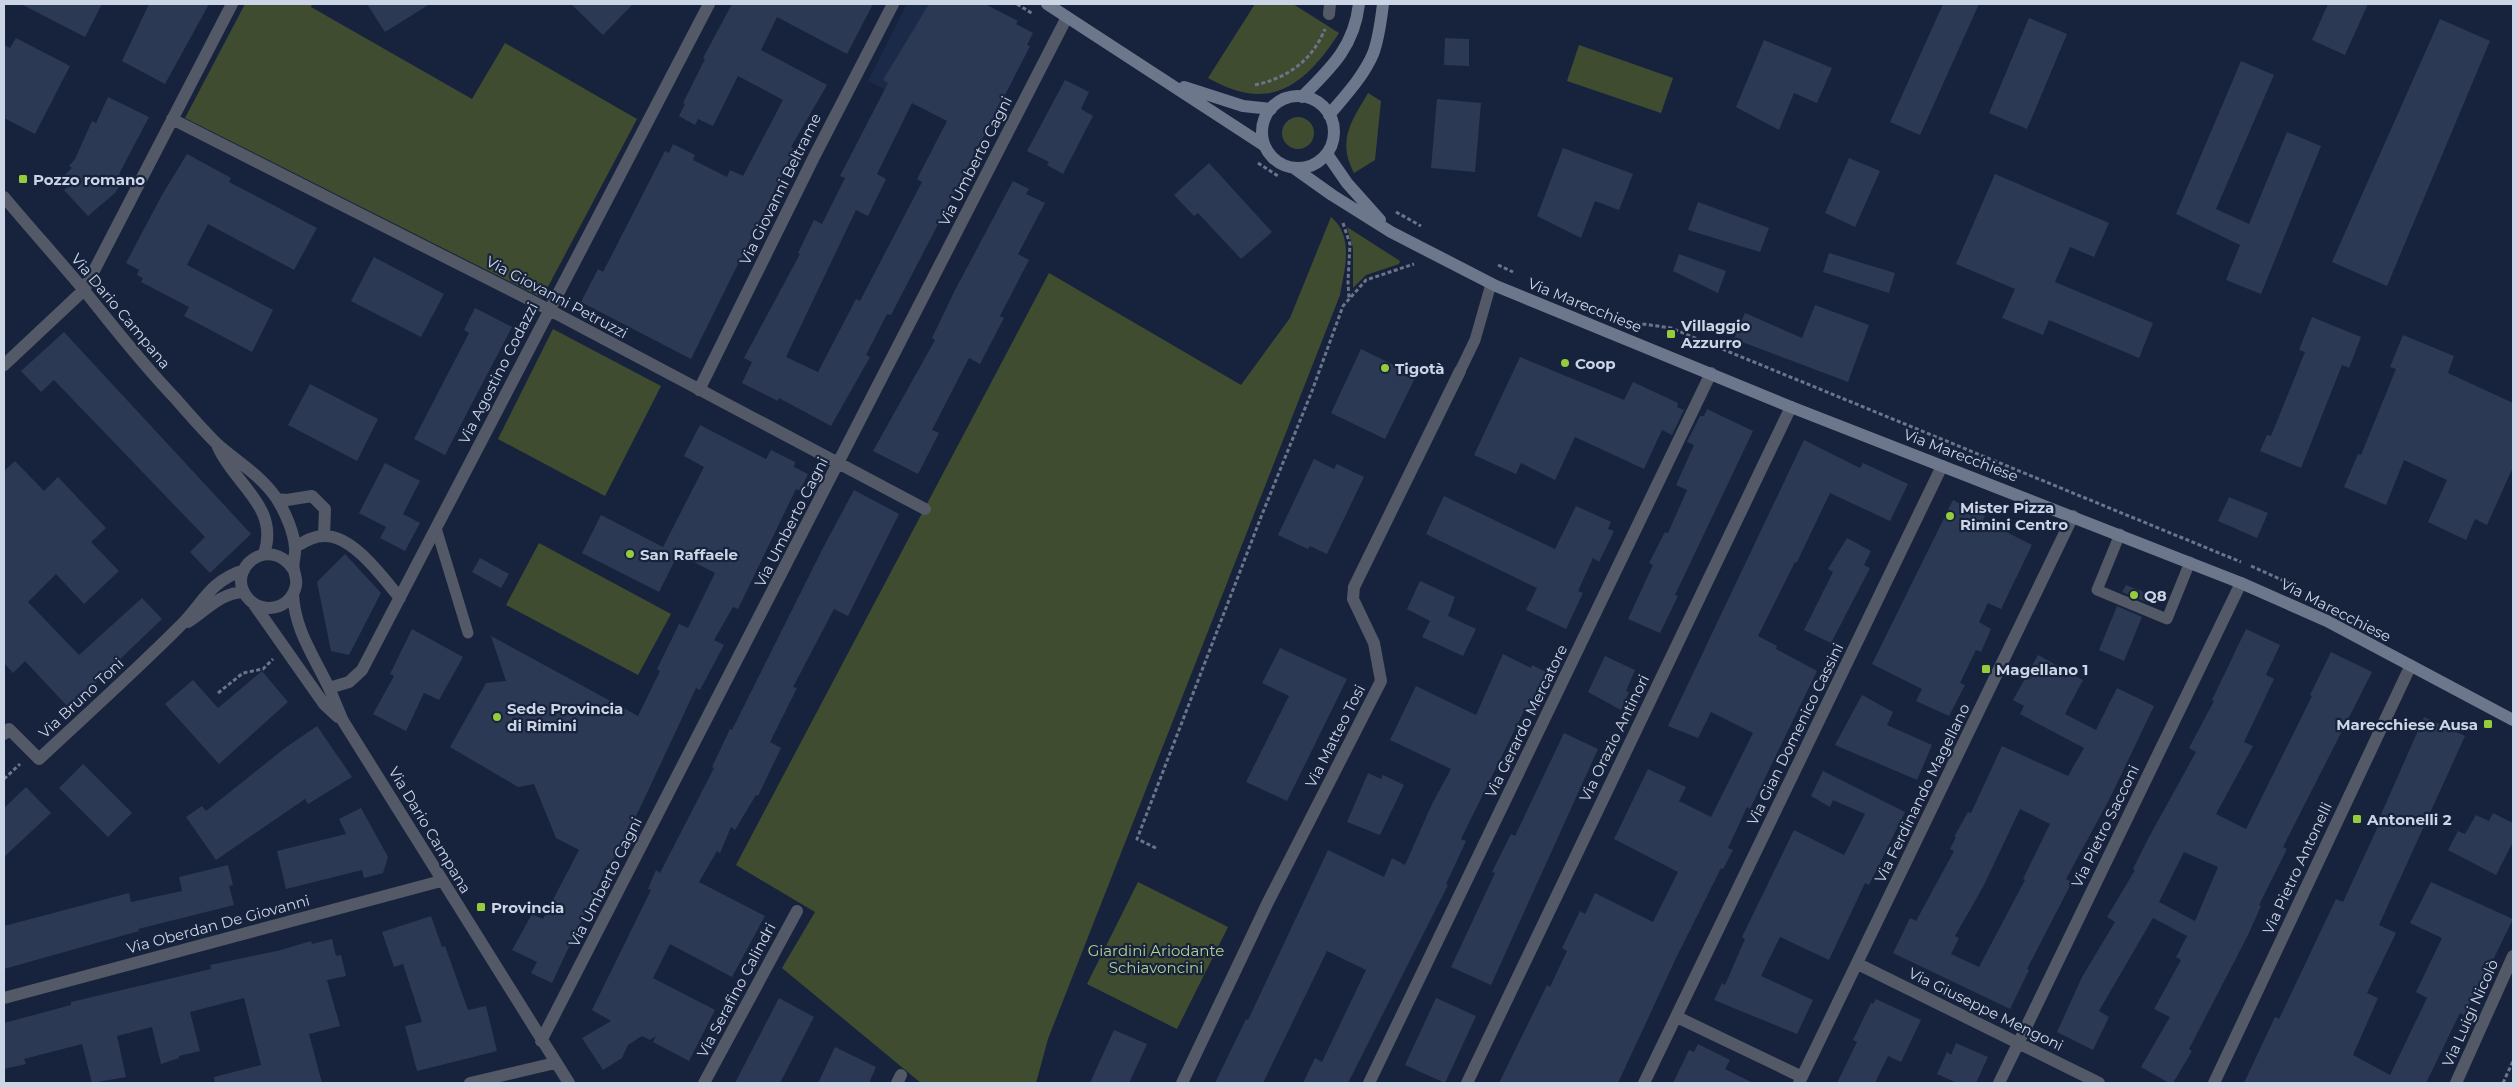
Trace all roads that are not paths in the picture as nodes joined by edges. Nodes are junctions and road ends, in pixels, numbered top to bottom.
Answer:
1 (232, 4) edge
2 (709, 4) edge
3 (893, 4) edge
4 (1047, 4) edge
5 (1359, 4) edge
6 (1383, 4) edge
7 (1067, 17) junction
8 (1170, 83) junction
9 (1302, 97) junction
10 (1271, 109) junction
11 (1330, 115) junction
12 (172, 119) junction
13 (1265, 146) junction
14 (1327, 154) junction
15 (1294, 168) junction
16 (4, 197) edge
17 (1392, 232) junction
18 (1491, 284) junction
19 (84, 290) junction
20 (549, 310) junction
21 (4, 365) edge
22 (1460, 371) joint
23 (1712, 373) junction
24 (699, 390) junction
25 (1791, 407) junction
26 (216, 443) junction
27 (839, 464) junction
28 (1942, 466) junction
29 (277, 499) junction
30 (925, 509) dead end
31 (2074, 516) junction
32 (436, 528) junction
33 (2120, 534) junction
34 (324, 536) junction
35 (295, 548) junction
36 (264, 554) junction
37 (2190, 562) junction
38 (293, 569) junction
39 (244, 570) junction
40 (2241, 582) junction
41 (244, 592) junction
42 (293, 594) junction
43 (400, 598) junction
44 (253, 603) junction
45 (181, 626) junction
46 (468, 633) dead end
47 (2410, 667) junction
48 (329, 688) junction
49 (2513, 720) edge
50 (343, 721) junction
51 (4, 734) edge
52 (442, 881) junction
53 (797, 912) dead end
54 (2513, 956) edge
55 (1858, 964) junction
56 (4, 998) edge
57 (1677, 1017) junction
58 (541, 1041) junction
59 (2018, 1044) junction
60 (555, 1063) junction
61 (1800, 1080) edge
62 (470, 1083) edge
63 (569, 1083) edge
64 (704, 1083) edge
65 (1182, 1083) edge
66 (1369, 1083) edge
67 (1467, 1083) edge
68 (1644, 1083) edge
69 (1999, 1083) edge
70 (2099, 1083) edge
71 (2214, 1083) edge
72 (2456, 1083) edge

1 - 12 street
2 - 20 street, Via Agostino Codazzi
3 - 24 street, Via Giovanni Beltrame
4 - 7 main road
5 - 9 main road
6 - 11 main road
7 - 8 main road
7 - 27 street, Via Umberto Cagni
8 - 10 main road
8 - 13 main road
9 - 10 main road
9 - 11 main road
10 - 13 main road
11 - 14 main road
12 - 19 street
12 - 20 street, Via Giovanni Petruzzi
13 - 15 main road
14 - 15 main road
14 - 17 main road, Via Marecchiese
15 - 17 main road, Via Marecchiese
16 - 19 street, Via Dario Campana
17 - 18 main road, Via Marecchiese
18 - 22 lane
18 - 23 main road, Via Marecchiese
19 - 21 street
19 - 26 street, Via Dario Campana
20 - 24 street, Via Giovanni Petruzzi
20 - 32 street, Via Agostino Codazzi
22 - 65 street, Via Matteo Tosi
23 - 25 main road, Via Marecchiese
23 - 66 street, Via Gerardo Mercatore
24 - 27 street, Via Giovanni Petruzzi
25 - 28 main road, Via Marecchiese
25 - 67 street, Via Orazio Antinori
26 - 29 street, Via Dario Campana
26 - 36 street, Via Dario Campana
27 - 30 street, Via Giovanni Petruzzi
27 - 58 street, Via Umberto Cagni
28 - 31 main road, Via Marecchiese
28 - 57 street, Via Gian Domenico Cassini
29 - 34 street
29 - 35 street, Via Dario Campana
31 - 33 main road, Via Marecchiese
31 - 55 street, Via Ferdinando Magellano
32 - 43 street, Via Agostino Codazzi
32 - 46 lane
33 - 37 main road, Via Marecchiese
33 - 37 lane
34 - 35 street
34 - 43 street
35 - 38 street, Via Dario Campana
36 - 38 street
36 - 39 street
37 - 40 main road, Via Marecchiese
38 - 42 street, Via Dario Campana
39 - 41 street
39 - 45 street, Via Bruno Toni
40 - 47 main road, Via Marecchiese
40 - 59 street, Via Pietro Sacconi
41 - 44 street, Via Dario Campana
41 - 45 street, Via Bruno Toni
42 - 44 street
42 - 48 street, Via Dario Campana
43 - 48 street, Via Agostino Codazzi
44 - 50 street, Via Dario Campana
45 - 51 street, Via Bruno Toni
47 - 49 main road, Via Marecchiese
47 - 71 street, Via Pietro Antonelli
48 - 50 street, Via Dario Campana
50 - 52 street, Via Dario Campana
52 - 56 street, Via Oberdan De Giovanni
52 - 58 street, Via Dario Campana
53 - 64 street, Via Serafino Calindri
54 - 72 street, Via Luigi Nicolò
55 - 59 street, Via Giuseppe Mengoni
55 - 61 street, Via Ferdinando Magellano
57 - 61 street
57 - 68 street, Via Gian Domenico Cassini
58 - 60 street, Via Dario Campana
59 - 69 street, Via Pietro Sacconi
59 - 70 street, Via Giuseppe Mengoni
60 - 62 street
60 - 63 street, Via Dario Campana

